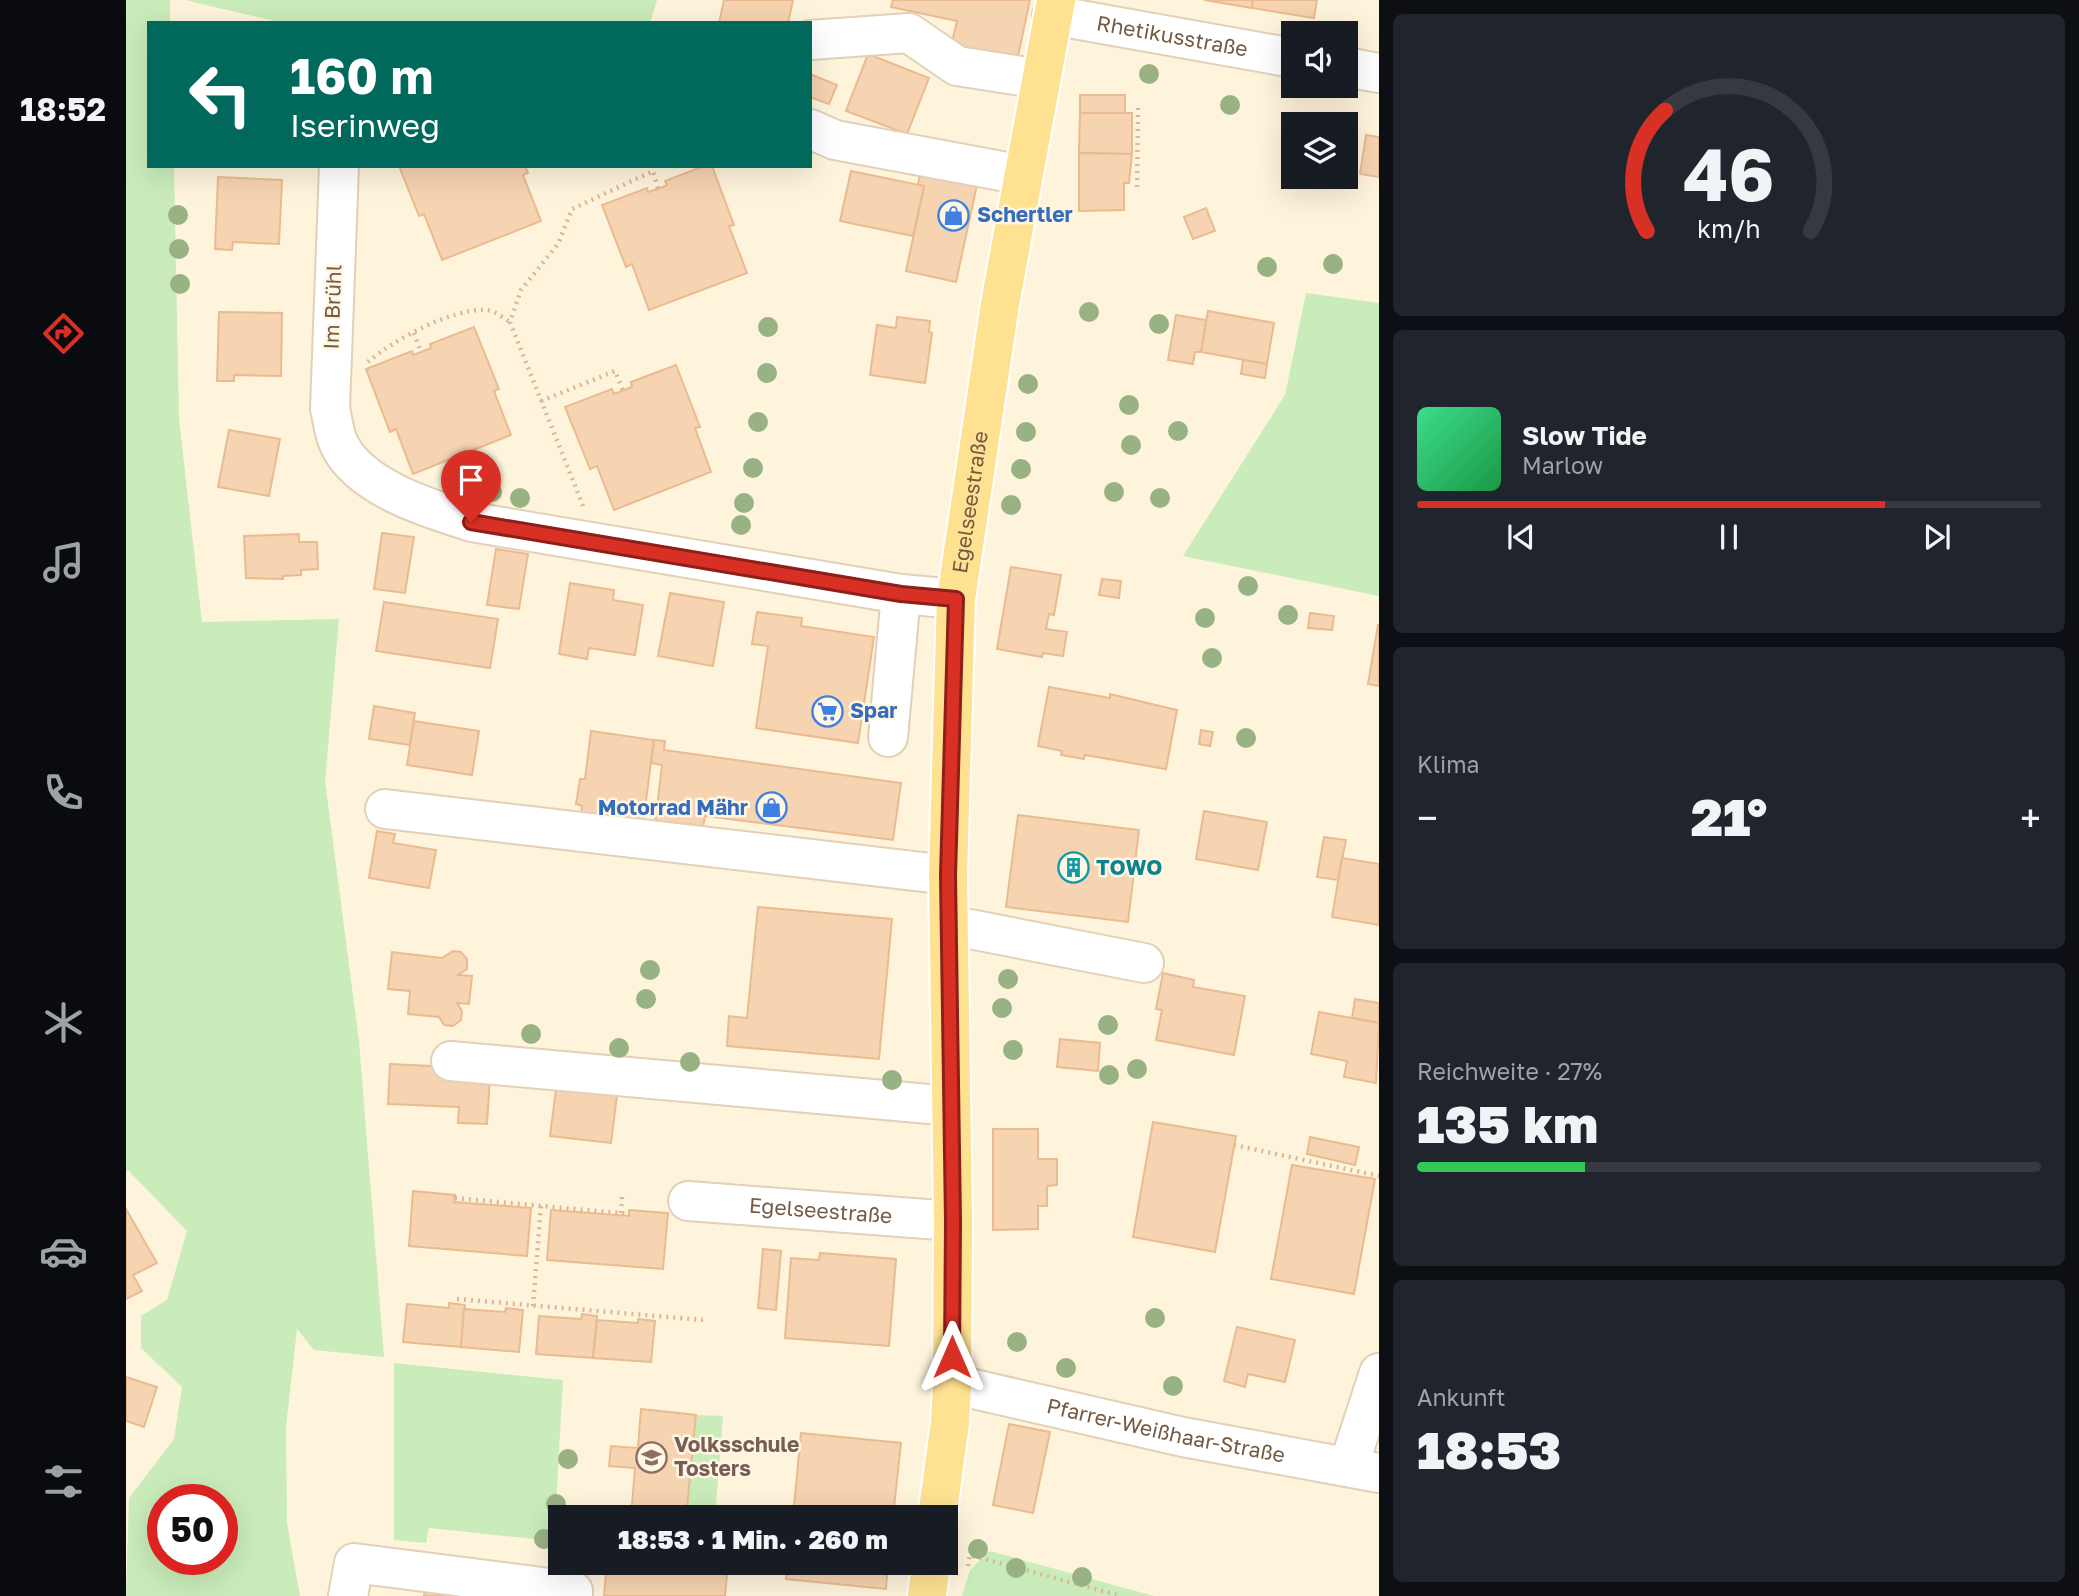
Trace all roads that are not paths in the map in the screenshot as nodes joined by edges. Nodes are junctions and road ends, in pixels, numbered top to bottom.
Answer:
1 (1054, 7) edge
2 (812, 40) edge
3 (1281, 55) edge
4 (1358, 69) edge
5 (1379, 73) edge
6 (1041, 79) junction
7 (812, 130) edge
8 (339, 168) edge
9 (1023, 175) junction
10 (901, 594) junction
11 (956, 599) junction
12 (888, 737) dead end
13 (385, 808) dead end
14 (948, 875) junction
15 (949, 925) junction
16 (1144, 963) dead end
17 (451, 1061) dead end
18 (951, 1106) junction
19 (688, 1201) dead end
20 (953, 1221) junction
21 (1379, 1373) edge
22 (952, 1384) junction
23 (1364, 1469) edge
24 (938, 1505) edge
25 (942, 1575) edge
26 (573, 1594) edge
27 (348, 1596) edge
28 (927, 1596) edge

1 - 3 street, Rhetikusstraße
1 - 6 main road, Egelseestraße
2 - 6 street
4 - 5 street
6 - 9 main road, Egelseestraße
7 - 9 street
8 - 10 street, Im Brühl
9 - 11 main road, Egelseestraße
10 - 11 street
10 - 12 street
11 - 14 main road, Egelseestraße
13 - 14 street
14 - 15 main road, Egelseestraße
15 - 16 street
15 - 18 main road, Egelseestraße
17 - 18 street
18 - 20 main road, Egelseestraße
19 - 20 street, Egelseestraße
20 - 22 main road, Egelseestraße
21 - 23 street
22 - 23 street, Pfarrer-Weißhaar-Straße
22 - 24 main road, Egelseestraße
25 - 28 main road
26 - 27 street

